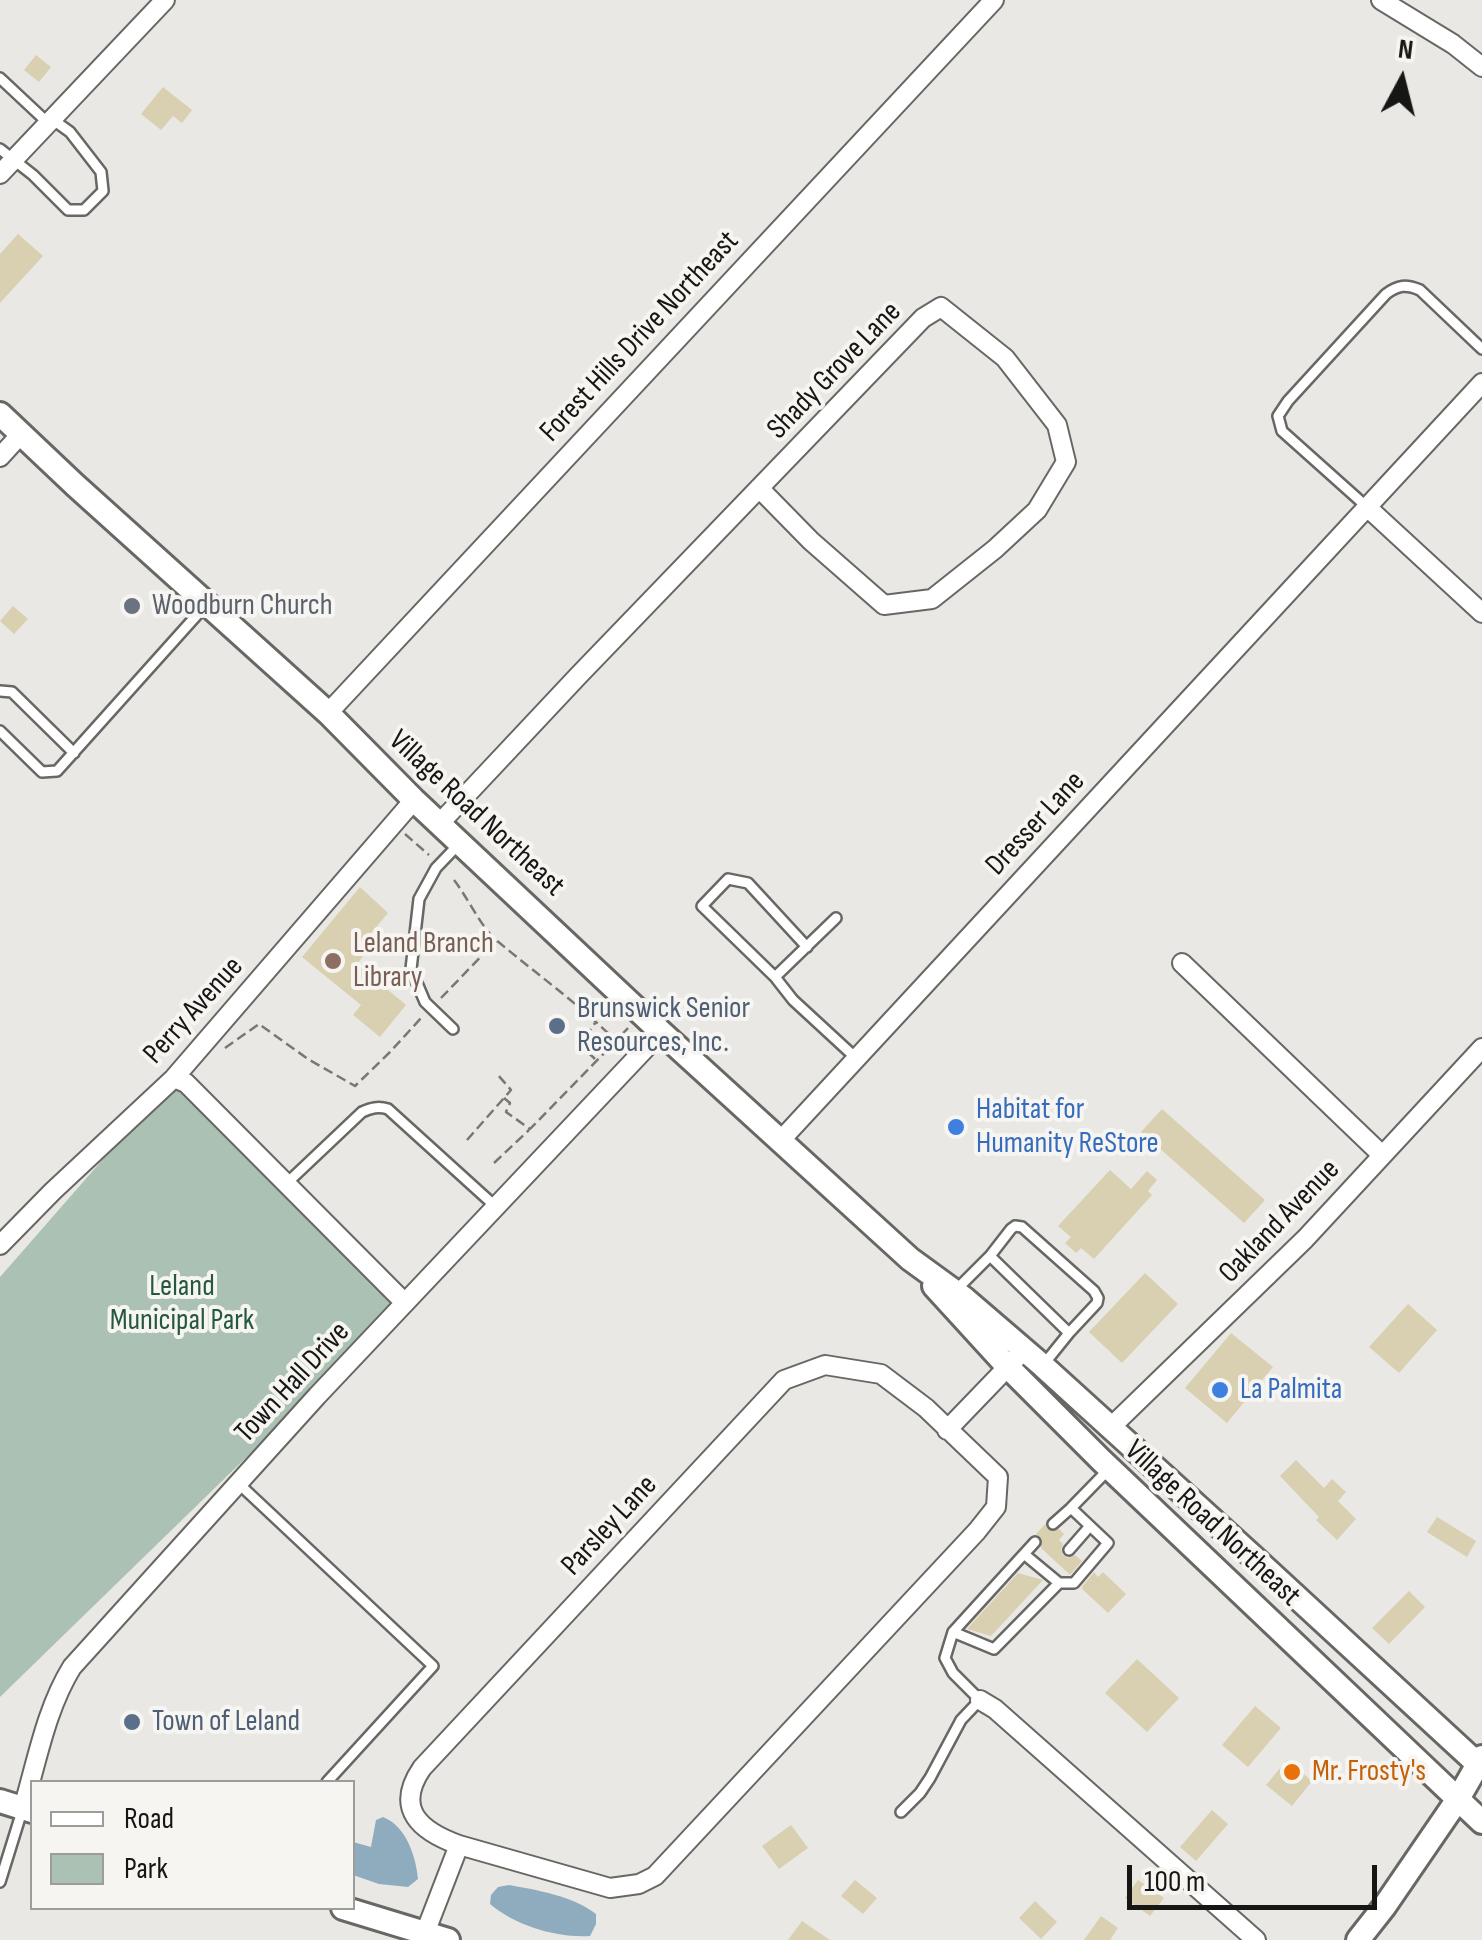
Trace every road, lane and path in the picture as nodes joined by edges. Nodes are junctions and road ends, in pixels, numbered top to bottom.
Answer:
1 (164, 0) edge
2 (994, 0) edge
3 (1381, 0) edge
4 (1482, 67) edge
5 (0, 78) edge
6 (50, 121) junction
7 (4, 161) edge
8 (1482, 349) edge
9 (1482, 382) edge
10 (0, 414) edge
11 (21, 434) junction
12 (0, 457) edge
13 (759, 488) junction
14 (1367, 506) junction
15 (207, 604) junction
16 (1482, 614) edge
17 (0, 691) edge
18 (328, 713) junction
19 (0, 731) edge
20 (74, 753) junction
21 (414, 800) junction
22 (440, 823) junction
23 (393, 825) junction
24 (461, 842) junction
25 (433, 860) dead end
26 (454, 880) dead end
27 (836, 918) dead end
28 (496, 940) junction
29 (807, 947) junction
30 (1182, 963) dead end
31 (774, 977) junction
32 (442, 998) dead end
33 (642, 1014) junction
34 (422, 1016) dead end
35 (596, 1021) junction
36 (453, 1029) dead end
37 (661, 1032) junction
38 (616, 1041) junction
39 (1482, 1048) edge
40 (224, 1049) dead end
41 (857, 1059) junction
42 (597, 1060) junction
43 (498, 1075) dead end
44 (174, 1078) junction
45 (504, 1098) junction
46 (530, 1129) junction
47 (467, 1140) dead end
48 (781, 1140) junction
49 (1382, 1155) junction
50 (494, 1163) dead end
51 (286, 1185) junction
52 (496, 1207) junction
53 (0, 1245) edge
54 (990, 1256) junction
55 (910, 1259) junction
56 (956, 1292) junction
57 (405, 1303) junction
58 (1070, 1332) junction
59 (1016, 1359) junction
60 (1043, 1366) junction
61 (1110, 1428) junction
62 (947, 1430) junction
63 (1110, 1468) junction
64 (238, 1483) junction
65 (1071, 1508) junction
66 (1053, 1524) dead end
67 (1090, 1526) junction
68 (1035, 1542) dead end
69 (1070, 1550) dead end
70 (1024, 1554) junction
71 (1057, 1563) dead end
72 (1047, 1573) junction
73 (1060, 1583) junction
74 (1024, 1601) dead end
75 (1037, 1606) junction
76 (1002, 1625) dead end
77 (1013, 1630) junction
78 (954, 1632) junction
79 (980, 1700) junction
80 (1481, 1763) edge
81 (35, 1780) edge
82 (330, 1780) edge
83 (1458, 1799) junction
84 (0, 1801) edge
85 (28, 1810) edge
86 (902, 1812) dead end
87 (1482, 1822) edge
88 (459, 1844) junction
89 (0, 1882) edge
90 (350, 1910) edge
91 (436, 1936) edge
92 (1256, 1940) edge
93 (1358, 1940) edge

1 - 6 street
2 - 18 street, Forest Hills Drive Northeast
3 - 4 street
5 - 6 lane
6 - 7 street
6 - 7 lane
8 - 14 lane
9 - 14 street, Dresser Lane
10 - 11 main road, Village Road Northeast
11 - 12 street
11 - 15 main road, Village Road Northeast
13 - 13 street, Shady Grove Lane
13 - 22 street, Shady Grove Lane
14 - 16 street
14 - 41 street, Dresser Lane
15 - 18 main road, Village Road Northeast
15 - 20 lane
17 - 20 lane
18 - 21 main road, Village Road Northeast
19 - 20 lane
21 - 22 main road, Village Road Northeast
21 - 23 street, Perry Avenue
22 - 24 main road, Village Road Northeast
23 - 25 path
23 - 44 street, Perry Avenue
24 - 33 main road, Village Road Northeast
24 - 36 lane
26 - 28 path
27 - 29 lane
28 - 32 path
28 - 35 path
29 - 31 lane
29 - 31 lane
30 - 49 street
31 - 41 lane
33 - 37 main road, Village Road Northeast
33 - 38 path
34 - 40 path
35 - 38 path
35 - 42 path
37 - 48 main road, Village Road Northeast
37 - 52 street, Town Hall Drive
38 - 42 path
39 - 49 street, Oakland Avenue
41 - 48 street, Dresser Lane
42 - 46 path
43 - 45 path
44 - 51 street
44 - 53 street, Perry Avenue
45 - 46 path
45 - 47 path
46 - 50 path
48 - 55 main road, Village Road Northeast
49 - 61 street, Oakland Avenue
51 - 52 lane
51 - 57 street
52 - 57 street, Town Hall Drive
54 - 56 lane
54 - 58 lane
54 - 58 lane
55 - 56 main road, Village Road Northeast
55 - 59 main road, Village Road Northeast
56 - 59 main road, Village Road Northeast
57 - 64 street, Town Hall Drive
58 - 60 lane
59 - 60 main road, Village Road Northeast
59 - 62 street
59 - 63 main road, Village Road Northeast
60 - 61 main road, Village Road Northeast
61 - 80 main road, Village Road Northeast
62 - 88 street, Parsley Lane
62 - 88 street, Parsley Lane
63 - 65 lane
63 - 83 main road, Village Road Northeast
64 - 81 street, Town Hall Drive
64 - 82 lane
65 - 66 lane
65 - 67 lane
67 - 69 lane
67 - 73 lane
68 - 70 lane
70 - 72 lane
70 - 78 lane
71 - 72 lane
72 - 73 lane
73 - 75 lane
74 - 75 lane
75 - 77 lane
76 - 77 lane
77 - 78 lane
78 - 79 lane
79 - 86 lane
79 - 92 street
80 - 83 main road
83 - 87 main road, Village Road Northeast
83 - 93 main road
84 - 85 main road
85 - 89 lane
88 - 91 street
90 - 91 main road

